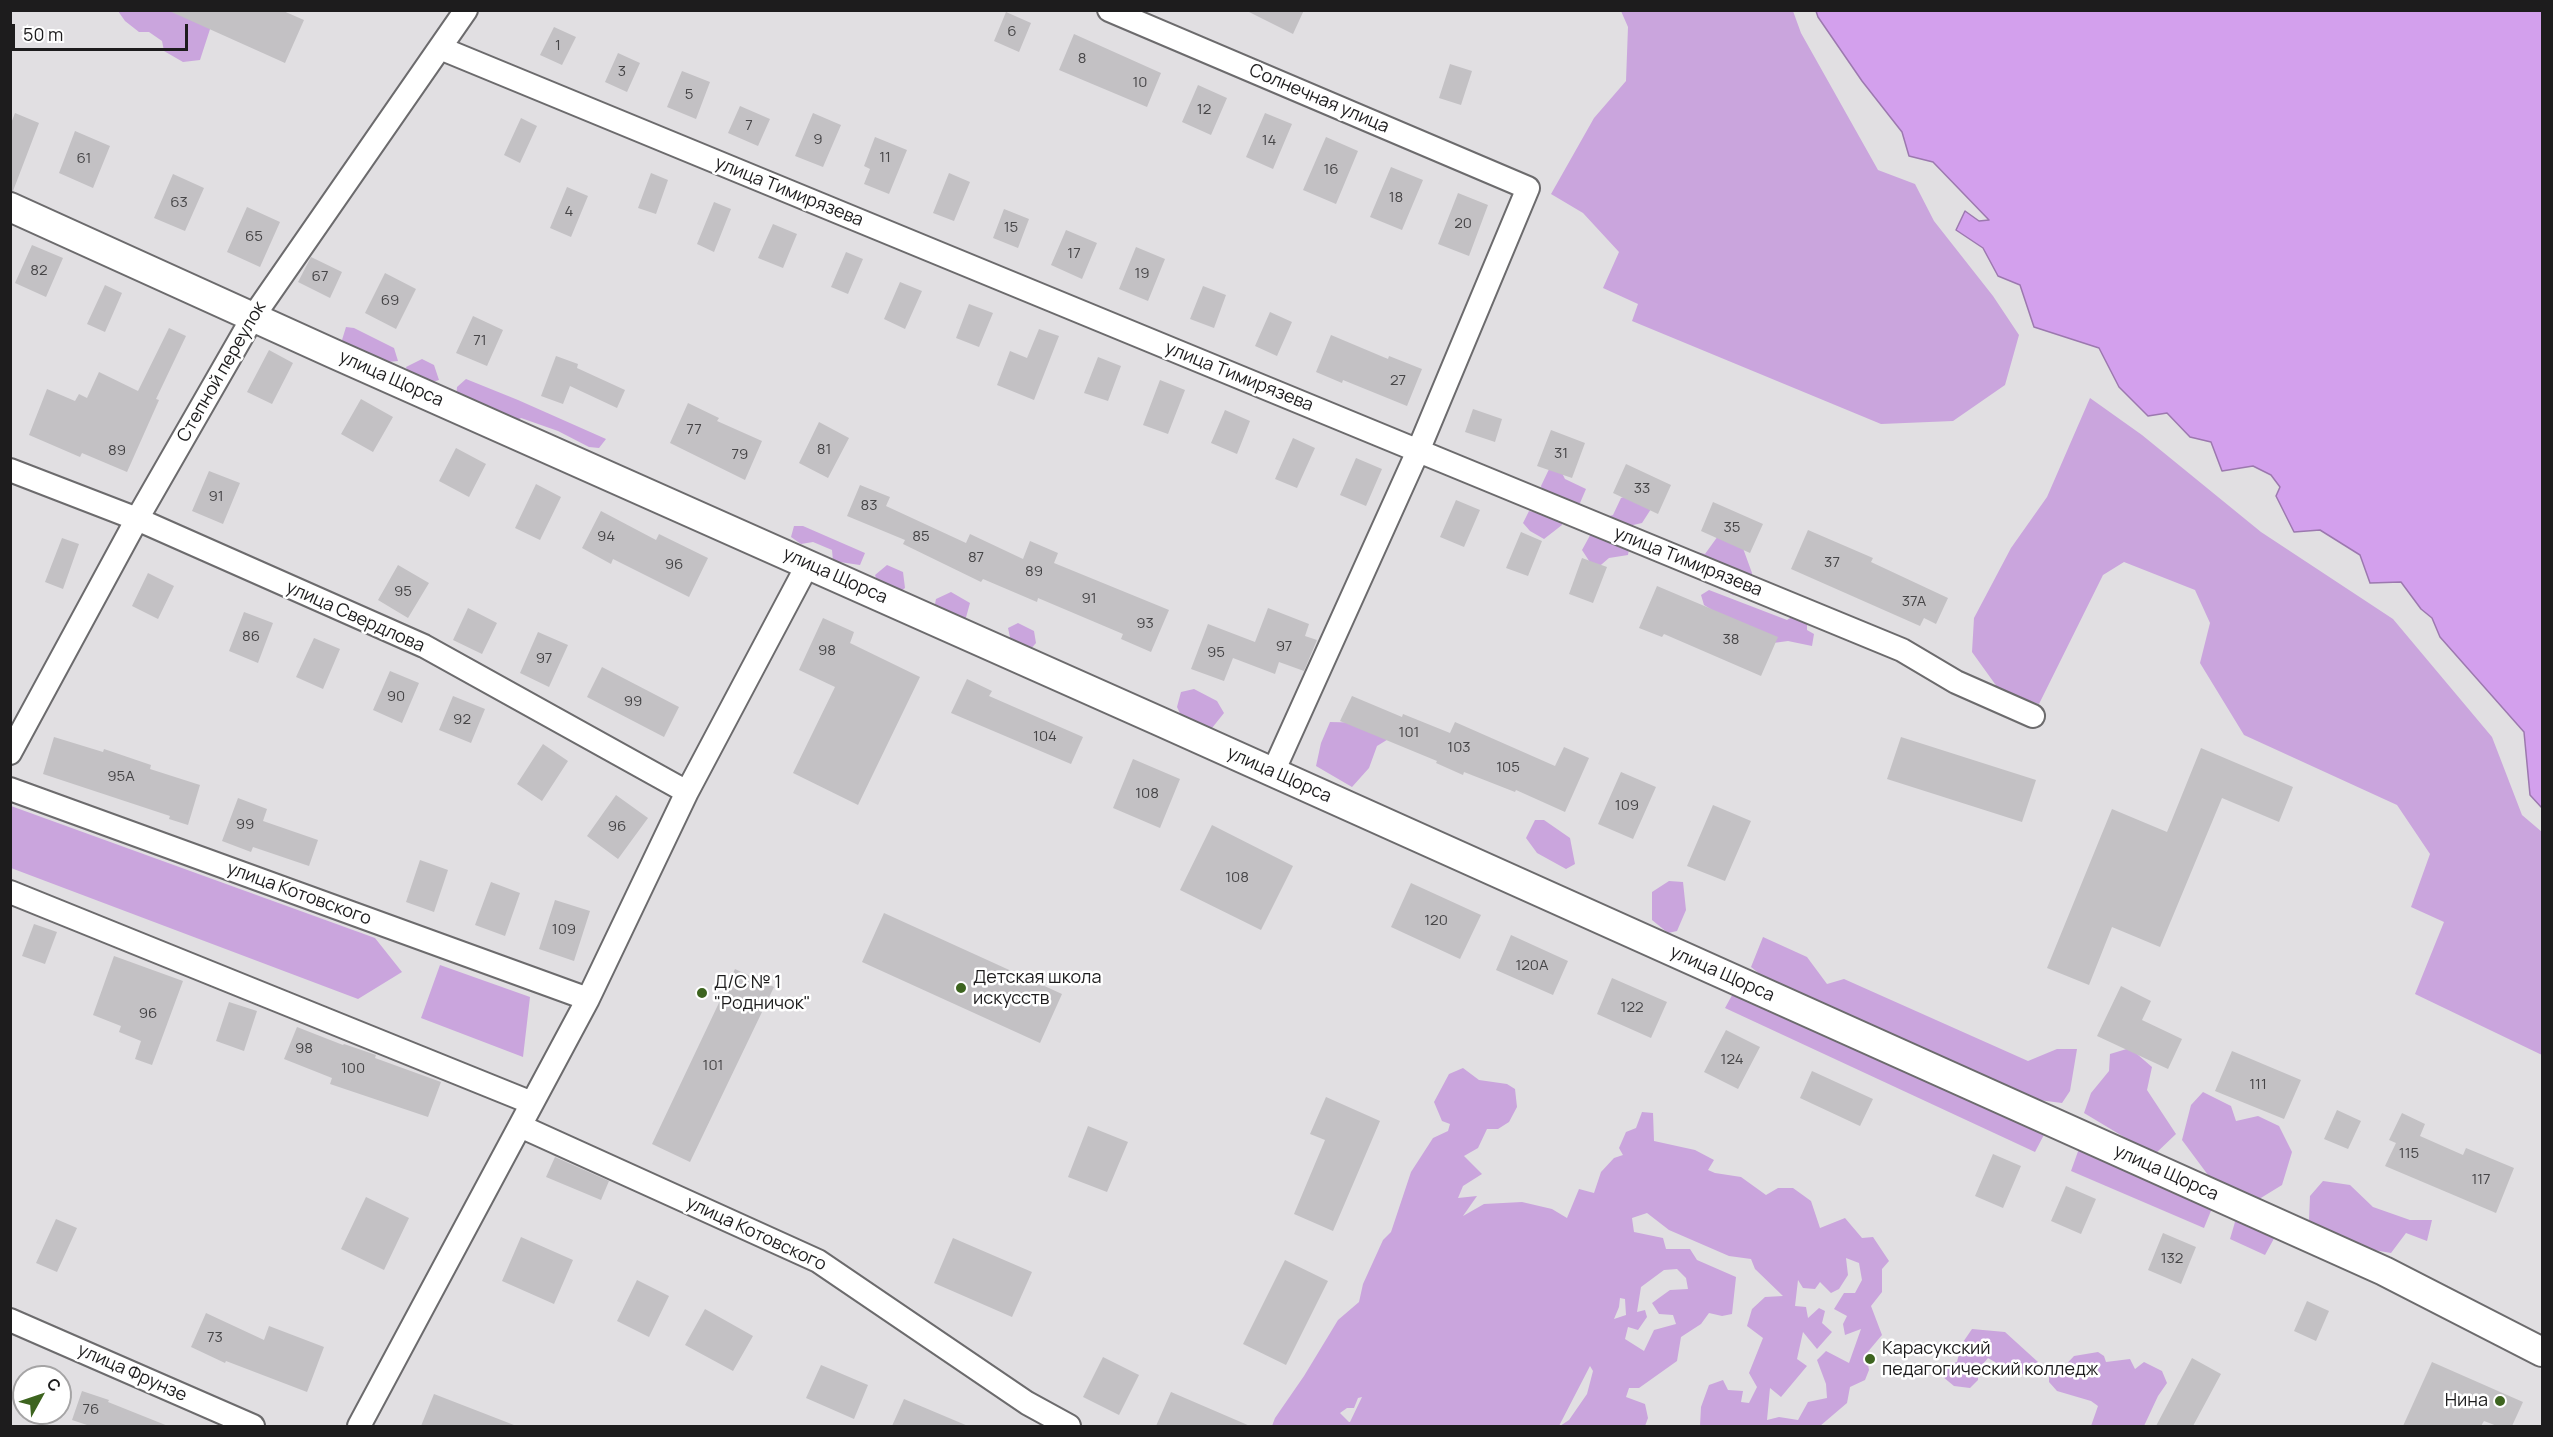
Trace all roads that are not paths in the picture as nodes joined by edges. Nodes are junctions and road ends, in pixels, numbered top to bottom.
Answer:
1 (466, 10) edge
2 (1109, 10) edge
3 (440, 48) junction
4 (10, 207) edge
5 (253, 317) junction
6 (1418, 451) junction
7 (10, 470) edge
8 (137, 519) junction
9 (808, 564) junction
10 (2033, 716) dead end
11 (10, 753) edge
12 (1273, 772) junction
13 (10, 789) edge
14 (687, 792) junction
15 (10, 891) edge
16 (588, 999) junction
17 (532, 1103) junction
18 (520, 1126) junction
19 (10, 1320) edge
20 (2542, 1352) edge
21 (210, 1418) edge
22 (253, 1426) edge
23 (359, 1426) edge
24 (1069, 1426) edge

1 - 3 street, Степной переулок
2 - 6 street, Солнечная улица
3 - 5 street, Степной переулок
3 - 6 street, улица Тимирязева
4 - 5 street, улица Щорса
5 - 8 street, Степной переулок
5 - 9 street, улица Щорса
6 - 10 street, улица Тимирязева
6 - 12 street
7 - 8 street, улица Свердлова
8 - 11 street, Степной переулок
8 - 14 street, улица Свердлова
9 - 12 street, улица Щорса
9 - 14 street
12 - 20 street, улица Щорса
13 - 16 street, улица Котовского
14 - 16 street
15 - 17 street
16 - 17 street
17 - 18 street
18 - 23 street
18 - 24 street, улица Котовского
19 - 21 street, улица Фрунзе
21 - 22 street, улица Фрунзе

